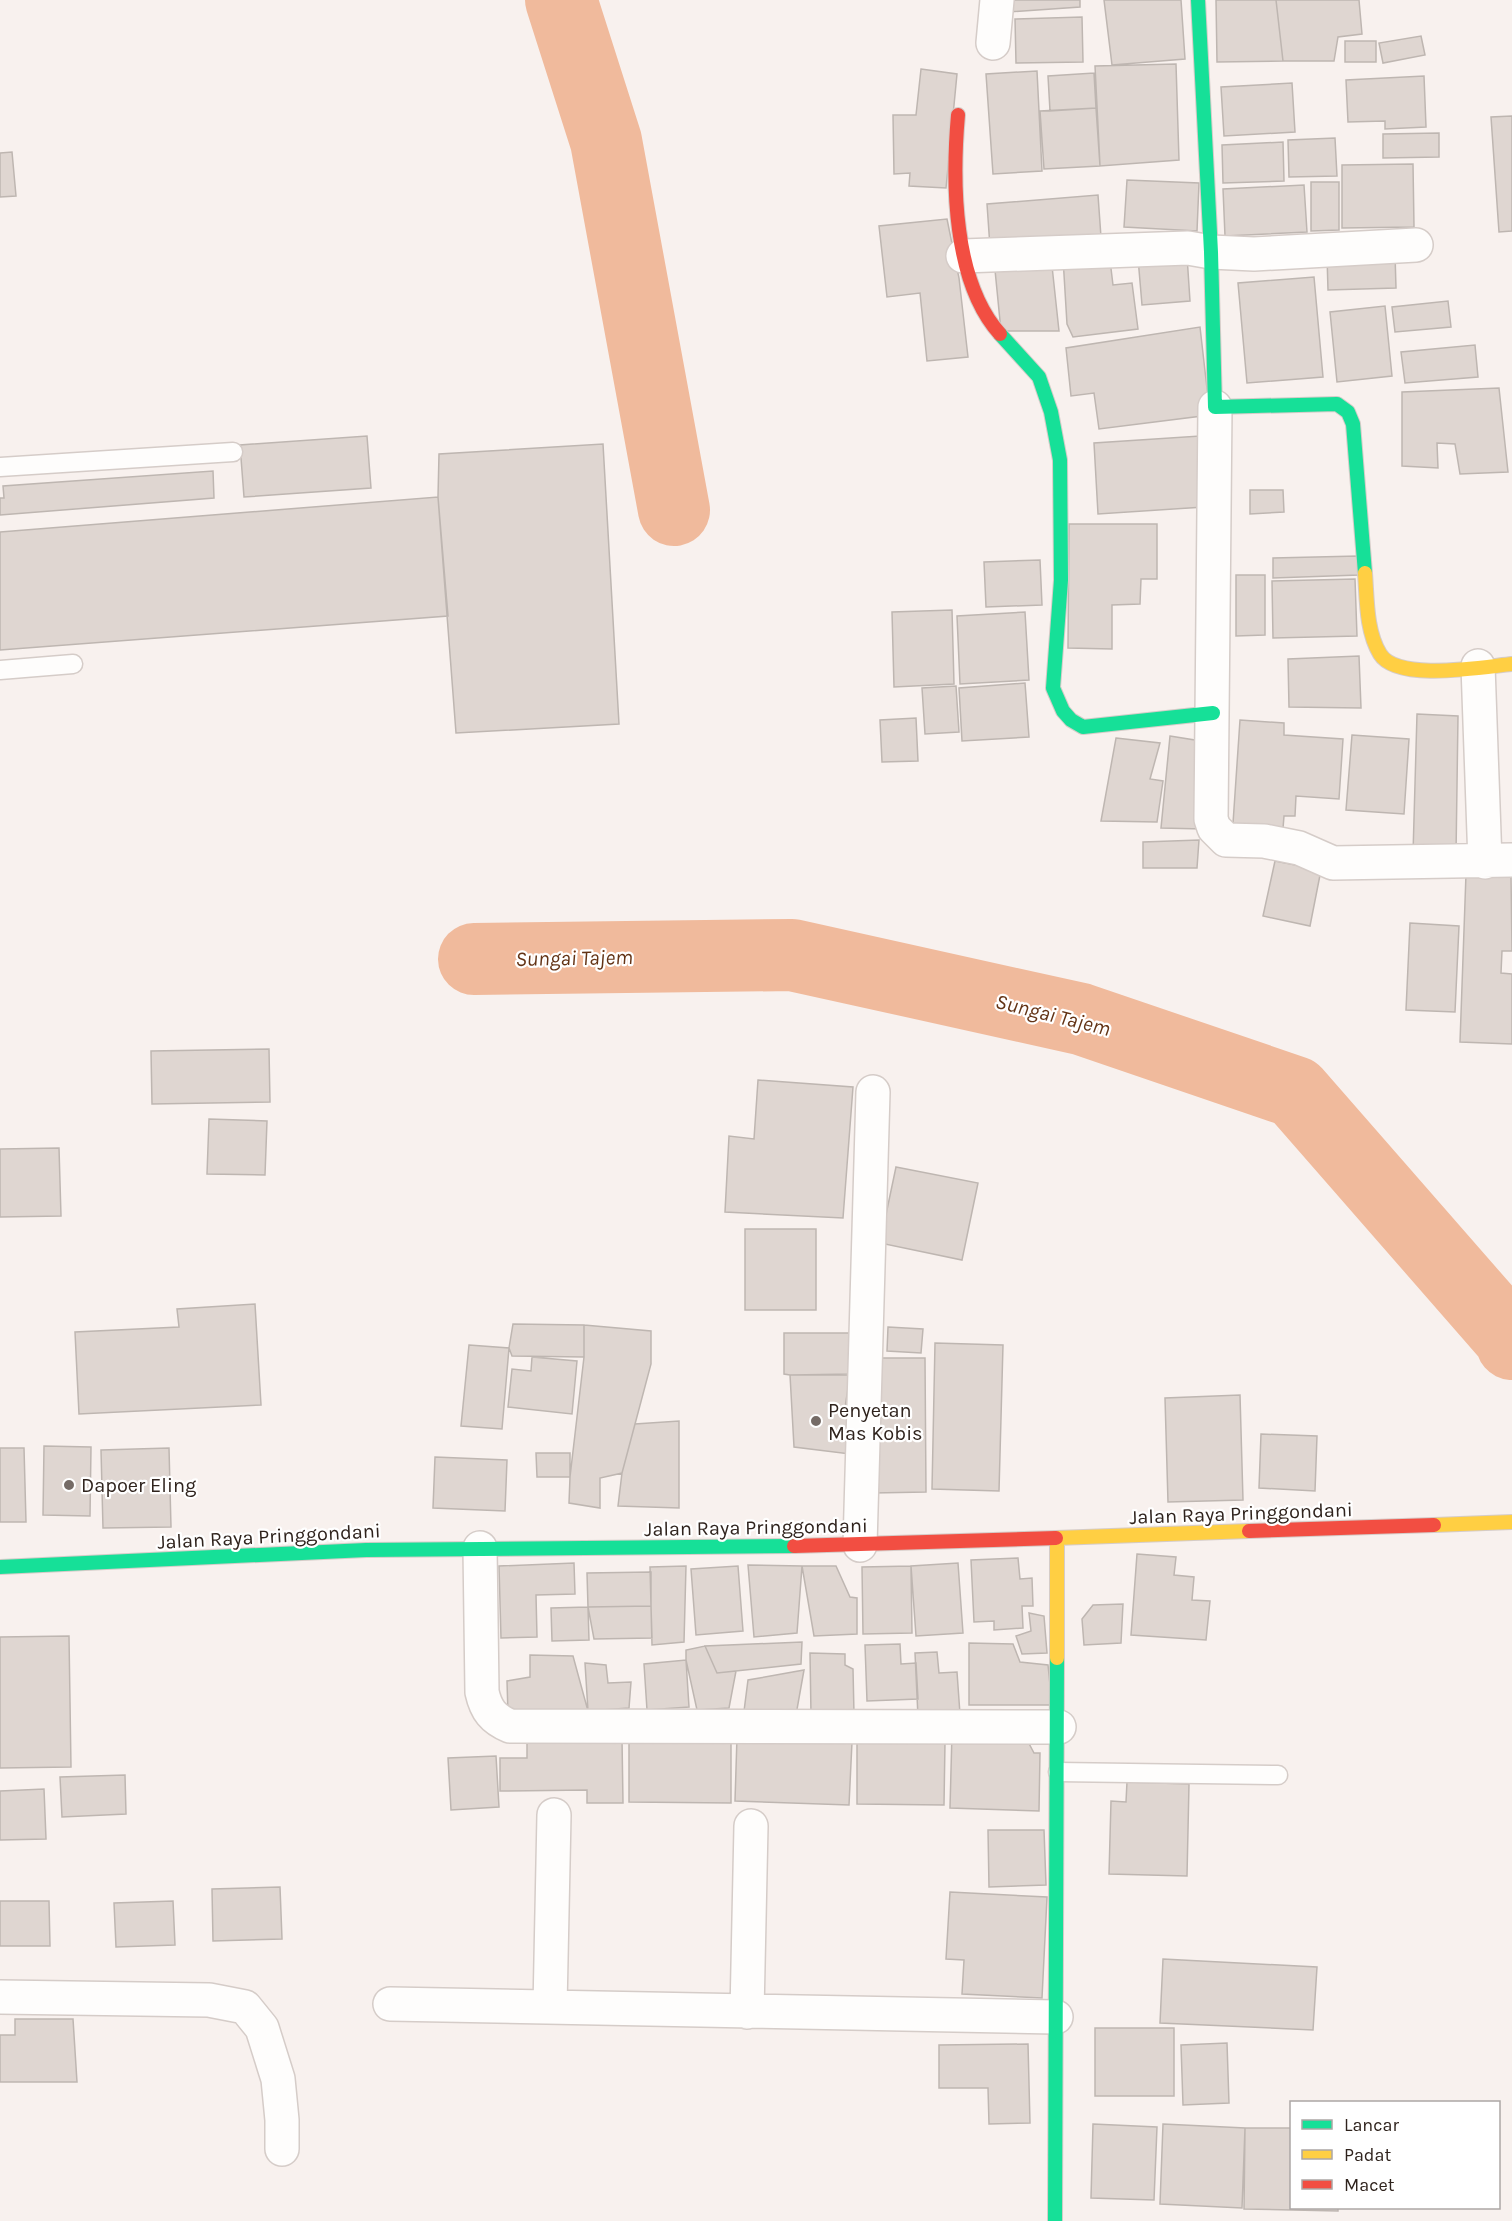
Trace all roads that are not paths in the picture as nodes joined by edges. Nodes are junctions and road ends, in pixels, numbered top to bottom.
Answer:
1 (997, 0) edge
2 (1198, 0) edge
3 (993, 43) dead end
4 (958, 115) dead end
5 (1416, 245) dead end
6 (1211, 252) junction
7 (963, 256) junction
8 (1215, 407) junction
9 (233, 452) dead end
10 (0, 467) edge
11 (73, 664) dead end
12 (1512, 664) edge
13 (1479, 666) junction
14 (0, 670) edge
15 (1213, 714) junction
16 (1499, 861) edge
17 (873, 1092) dead end
18 (1512, 1522) edge
19 (1058, 1538) junction
20 (860, 1545) junction
21 (480, 1548) junction
22 (0, 1567) edge
23 (1059, 1727) junction
24 (1058, 1773) junction
25 (1278, 1775) dead end
26 (554, 1815) dead end
27 (752, 1826) dead end
28 (0, 1997) edge
29 (390, 2004) dead end
30 (550, 2007) junction
31 (747, 2012) junction
32 (1056, 2017) junction
33 (282, 2149) dead end
34 (1055, 2221) edge

1 - 3 street
2 - 6 street
4 - 7 street
5 - 6 street
6 - 7 street
6 - 8 street
7 - 15 street
8 - 13 street
8 - 15 street
9 - 10 lane
11 - 14 lane
12 - 13 street
13 - 16 street
15 - 16 street
17 - 20 street
18 - 19 street, Jalan Raya Pringgondani
19 - 20 street, Jalan Raya Pringgondani
19 - 23 street
20 - 21 street, Jalan Raya Pringgondani
21 - 22 street, Jalan Raya Pringgondani
21 - 23 street
23 - 24 street
24 - 25 lane
24 - 32 street
26 - 30 street
27 - 31 street
28 - 33 street
29 - 30 street
30 - 31 street
31 - 32 street
32 - 34 street

